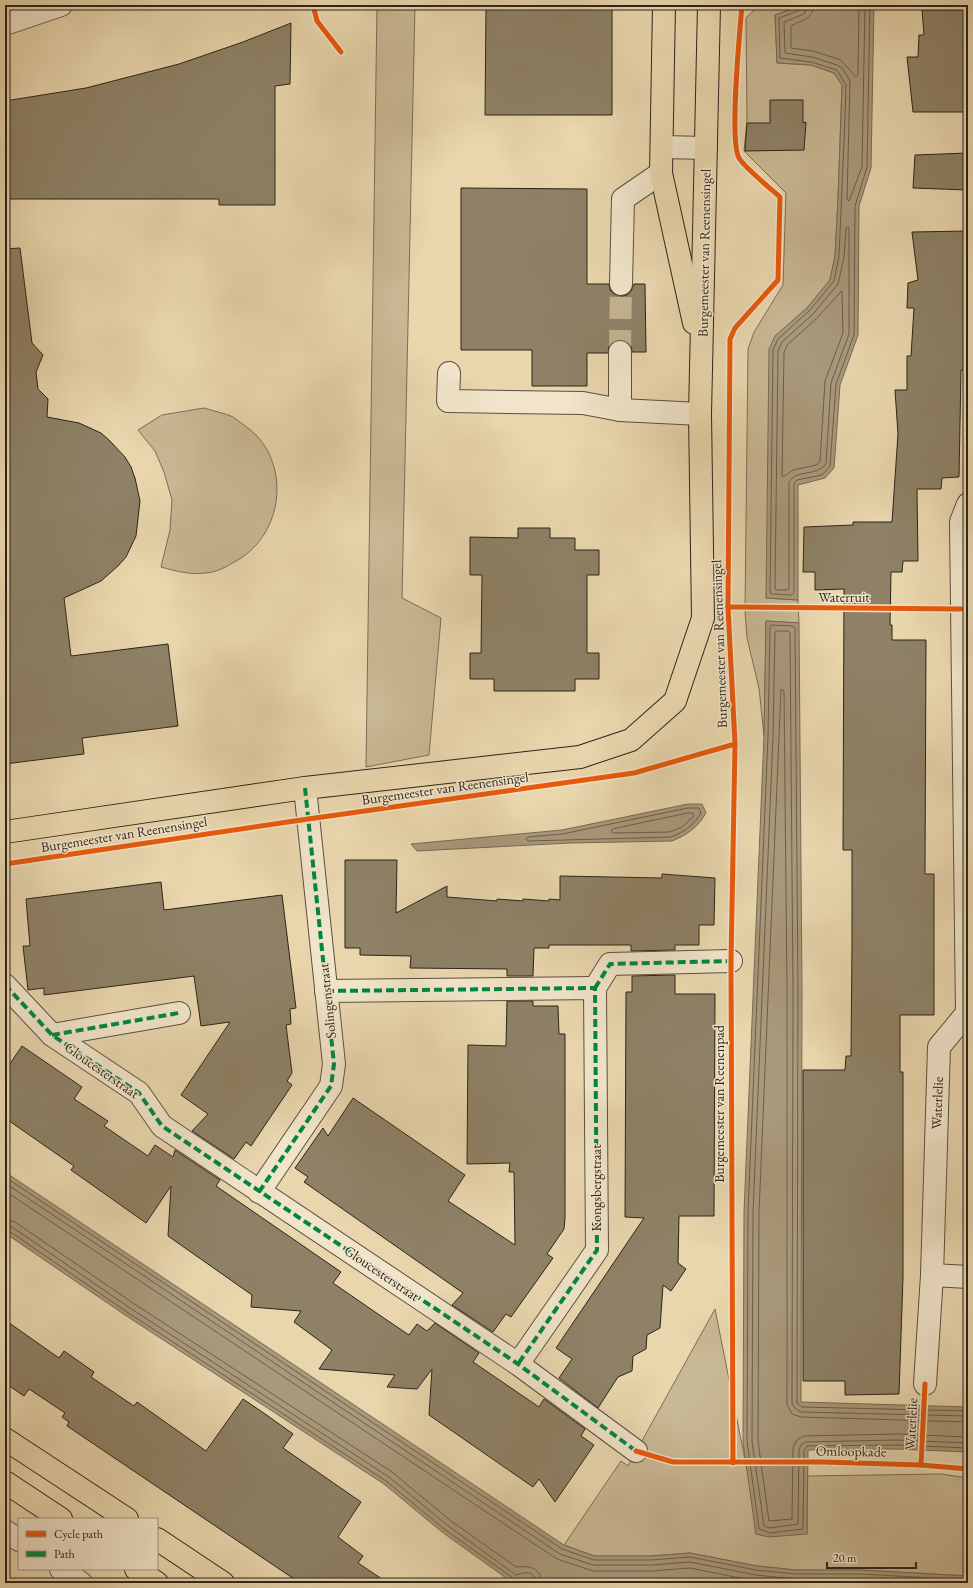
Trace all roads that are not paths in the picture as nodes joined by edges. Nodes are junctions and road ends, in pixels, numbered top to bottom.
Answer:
1 (61, 5) edge
2 (664, 5) edge
3 (709, 5) edge
4 (5, 24) edge
5 (662, 147) junction
6 (706, 148) junction
7 (662, 173) junction
8 (621, 284) tunnel mouth
9 (620, 352) tunnel mouth
10 (701, 358) junction
11 (449, 373) dead end
12 (620, 410) junction
13 (700, 414) junction
14 (968, 504) edge
15 (305, 788) junction
16 (5, 832) edge
17 (731, 961) dead end
18 (5, 985) edge
19 (595, 988) junction
20 (326, 991) junction
21 (179, 1013) dead end
22 (968, 1013) edge
23 (52, 1035) junction
24 (259, 1192) junction
25 (932, 1275) junction
26 (968, 1277) edge
27 (518, 1364) junction
28 (925, 1384) dead end
29 (5, 1439) edge
30 (636, 1451) dead end
31 (5, 1482) edge
32 (59, 1518) edge
33 (125, 1518) edge
34 (5, 1530) edge
35 (18, 1539) edge
36 (158, 1540) edge
37 (62, 1570) edge
38 (138, 1570) edge
39 (81, 1583) edge
40 (157, 1583) edge
41 (223, 1583) edge

1 - 4 street
2 - 5 main road, Burgemeester van Reenensingel
3 - 6 main road, Burgemeester van Reenensingel
5 - 6 street, Burgemeester van Reenensingel
5 - 7 main road, Burgemeester van Reenensingel
6 - 10 main road, Burgemeester van Reenensingel
7 - 8 street
7 - 10 main road, Burgemeester van Reenensingel
9 - 12 street
10 - 13 main road, Burgemeester van Reenensingel
11 - 12 street
12 - 13 street
13 - 15 main road, Burgemeester van Reenensingel
14 - 22 street
15 - 16 main road, Burgemeester van Reenensingel
15 - 20 street, Solingenstraat
17 - 19 street
18 - 23 street, Gloucesterstraat
19 - 20 street
19 - 27 street, Kongsbergstraat
20 - 24 street, Solingenstraat
21 - 23 street, Gloucesterstraat
22 - 25 street, Waterlelie
23 - 24 street, Gloucesterstraat
24 - 27 street, Gloucesterstraat
25 - 26 street
25 - 28 street, Waterlelie
27 - 30 street, Gloucesterstraat
29 - 33 main road
31 - 32 main road
34 - 35 street
36 - 41 main road
37 - 39 street
38 - 40 main road

